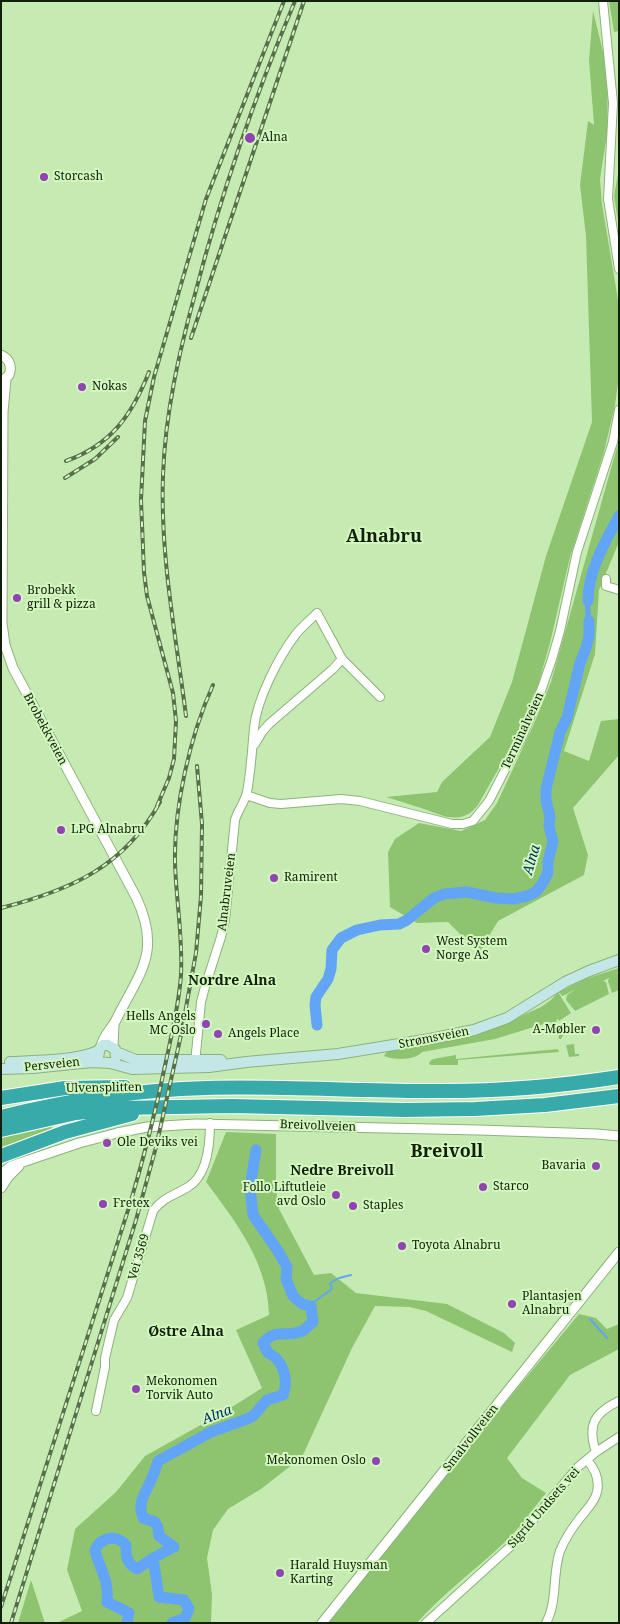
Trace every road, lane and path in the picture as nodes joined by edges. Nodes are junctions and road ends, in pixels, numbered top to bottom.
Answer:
1 (603, 1) edge
2 (615, 150) edge
3 (619, 269) edge
4 (1, 355) edge
5 (4, 380) edge
6 (2, 410) edge
7 (619, 410) edge
8 (606, 579) dead end
9 (619, 590) edge
10 (342, 659) junction
11 (380, 697) dead end
12 (254, 746) junction
13 (246, 795) junction
14 (616, 962) edge
15 (114, 1022) junction
16 (99, 1049) junction
17 (115, 1049) junction
18 (1, 1062) edge
19 (107, 1063) junction
20 (195, 1064) junction
21 (1, 1069) edge
22 (619, 1077) edge
23 (206, 1088) junction
24 (619, 1096) edge
25 (1, 1098) edge
26 (155, 1109) junction
27 (1, 1117) edge
28 (210, 1123) junction
29 (1, 1130) edge
30 (619, 1136) edge
31 (1, 1156) edge
32 (23, 1163) junction
33 (1, 1174) edge
34 (1, 1188) edge
35 (619, 1252) edge
36 (619, 1400) edge
37 (96, 1412) dead end
38 (619, 1437) edge
39 (596, 1452) junction
40 (587, 1460) junction
41 (322, 1623) edge
42 (426, 1623) edge
43 (546, 1623) edge

1 - 2 street
2 - 3 street
4 - 5 street, Brobekkveien
5 - 6 street, Brobekkveien
6 - 15 street, Brobekkveien
7 - 13 street, Terminalveien
8 - 9 street
10 - 11 street, Alnabruveien
10 - 12 street, Alnabruveien
10 - 12 street, Alnabruveien
12 - 13 street, Alnabruveien
13 - 20 street, Alnabruveien
14 - 20 main road, Strømsveien
15 - 16 street, Brobekkveien
15 - 17 street, Brobekkveien
16 - 17 main road
16 - 18 main road, Persveien
16 - 19 main road
17 - 19 main road
17 - 20 main road, Strømsveien
19 - 20 main road, Strømsveien
19 - 21 main road, Persveien
22 - 23 highway
23 - 25 highway, Ulvensplitten
23 - 27 highway
24 - 26 highway
26 - 29 highway
26 - 31 highway, Ulvensplitten
28 - 30 street, Breivollveien
28 - 32 street, Breivollveien
28 - 37 street, Vei 3569
32 - 33 street, Breivollveien
32 - 34 street, Breivollveien
35 - 41 street, Smalvollveien
36 - 39 street
38 - 39 street, Sigrid Undsets vei
39 - 40 street, Sigrid Undsets vei
40 - 42 street, Sigrid Undsets vei
40 - 43 street

